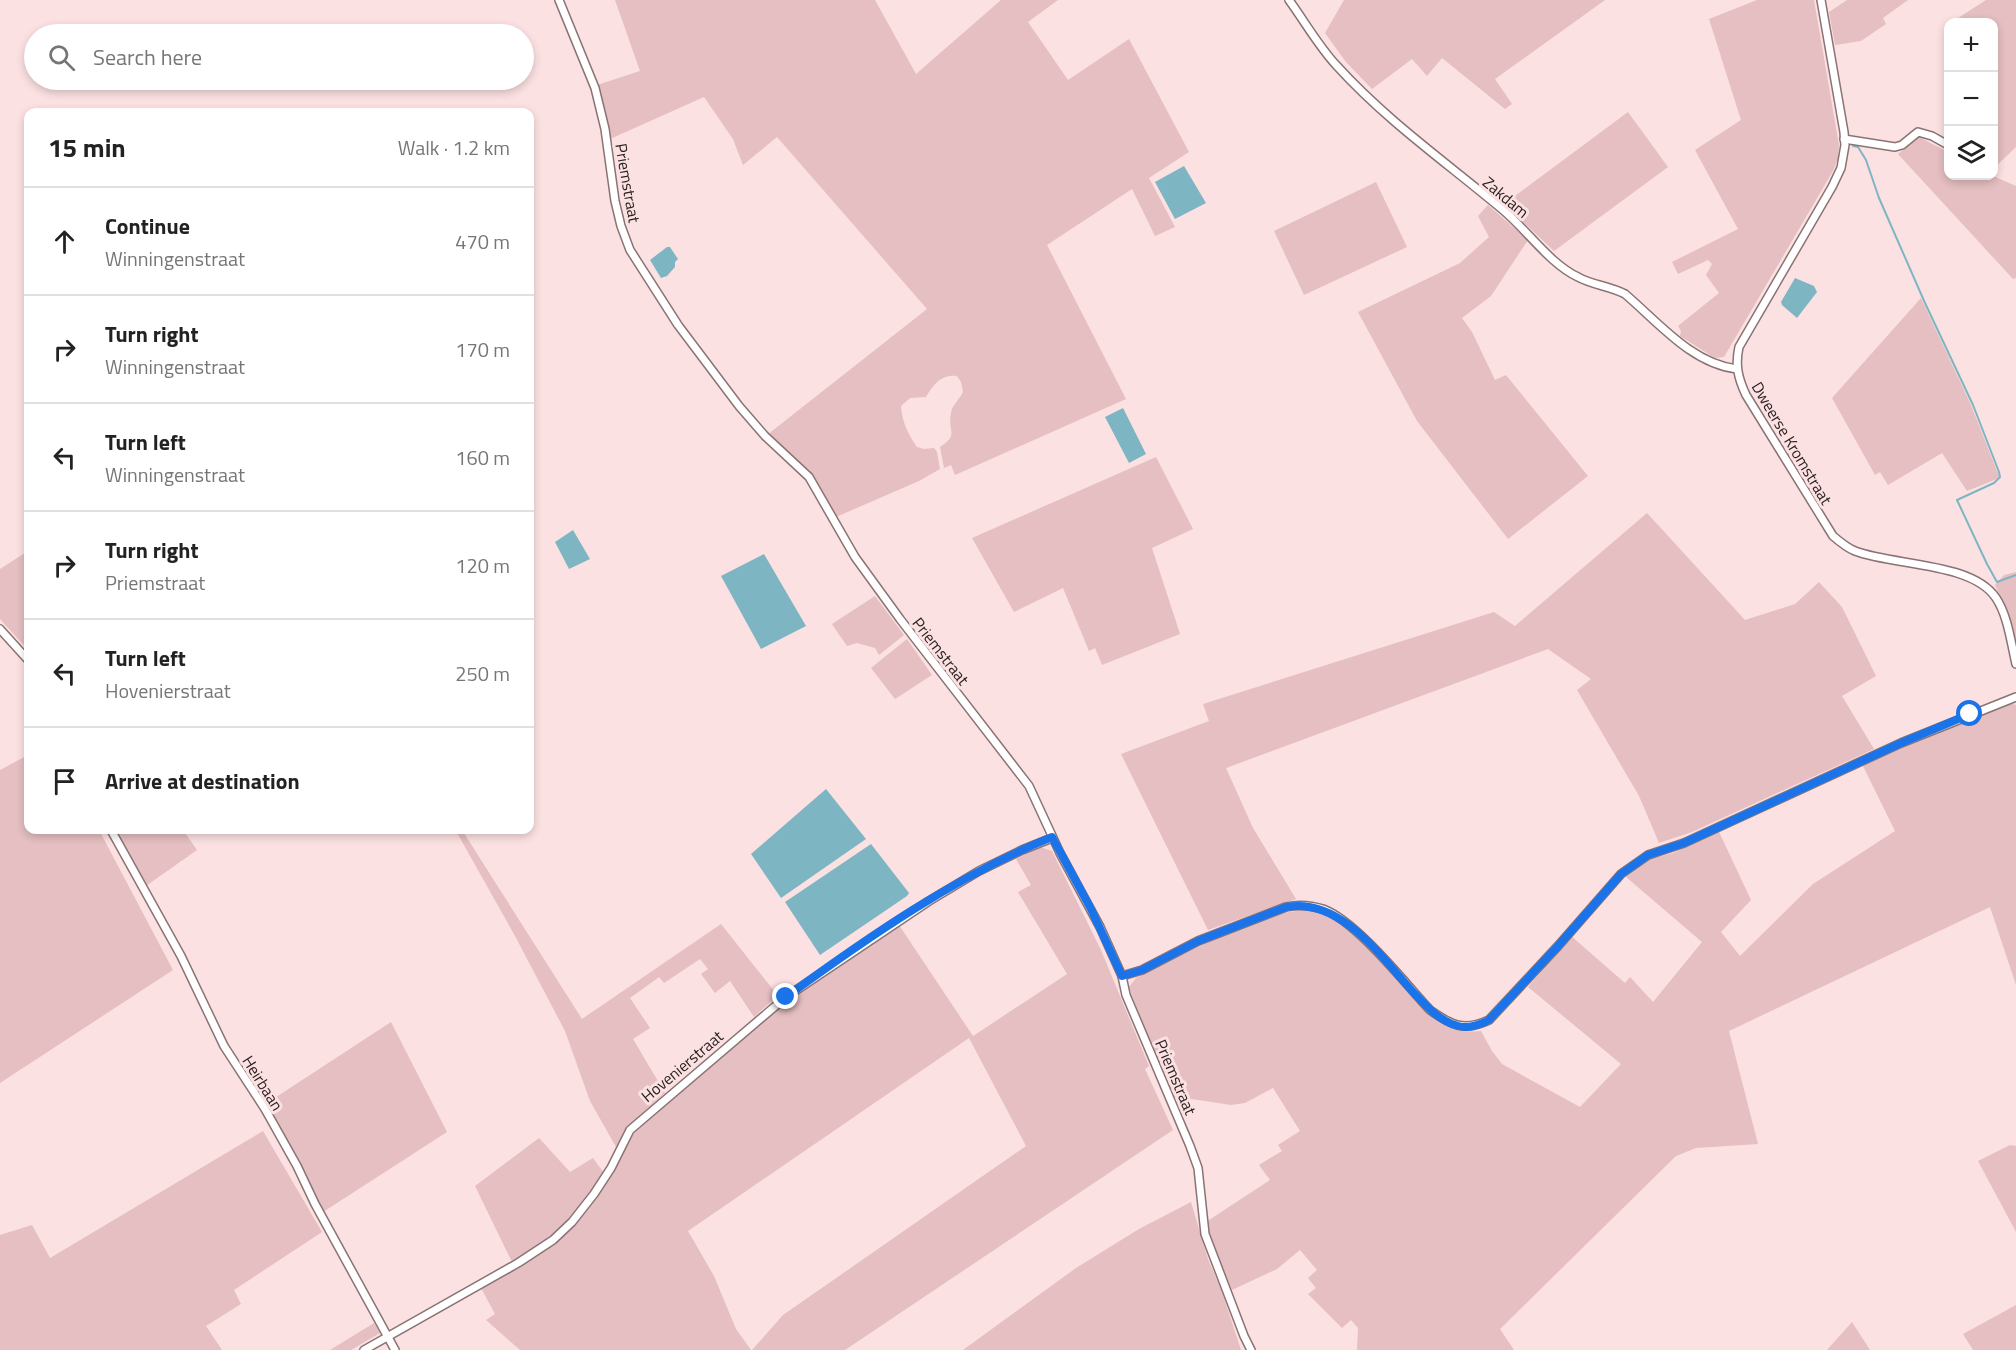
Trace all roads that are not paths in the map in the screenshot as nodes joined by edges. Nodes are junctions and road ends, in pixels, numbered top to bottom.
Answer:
1 (559, 0) edge
2 (1289, 0) edge
3 (1821, 0) edge
4 (1844, 139) junction
5 (1944, 143) edge
6 (1737, 369) junction
7 (0, 628) edge
8 (24, 655) edge
9 (2016, 664) edge
10 (2016, 697) edge
11 (113, 834) edge
12 (1052, 837) junction
13 (1122, 976) junction
14 (388, 1337) junction
15 (364, 1350) edge
16 (396, 1350) edge
17 (1251, 1350) edge

1 - 12 street, Priemstraat
2 - 6 street, Zakdam
3 - 4 street, Dweerse Kromstraat
4 - 5 street
4 - 6 street, Dweerse Kromstraat
6 - 9 street, Dweerse Kromstraat
7 - 8 street
10 - 13 street
11 - 14 street, Heirbaan
12 - 13 street, Priemstraat
12 - 14 street, Hovenierstraat
13 - 17 street, Priemstraat
14 - 15 street, Hovenierstraat
14 - 16 street, Heirbaan

